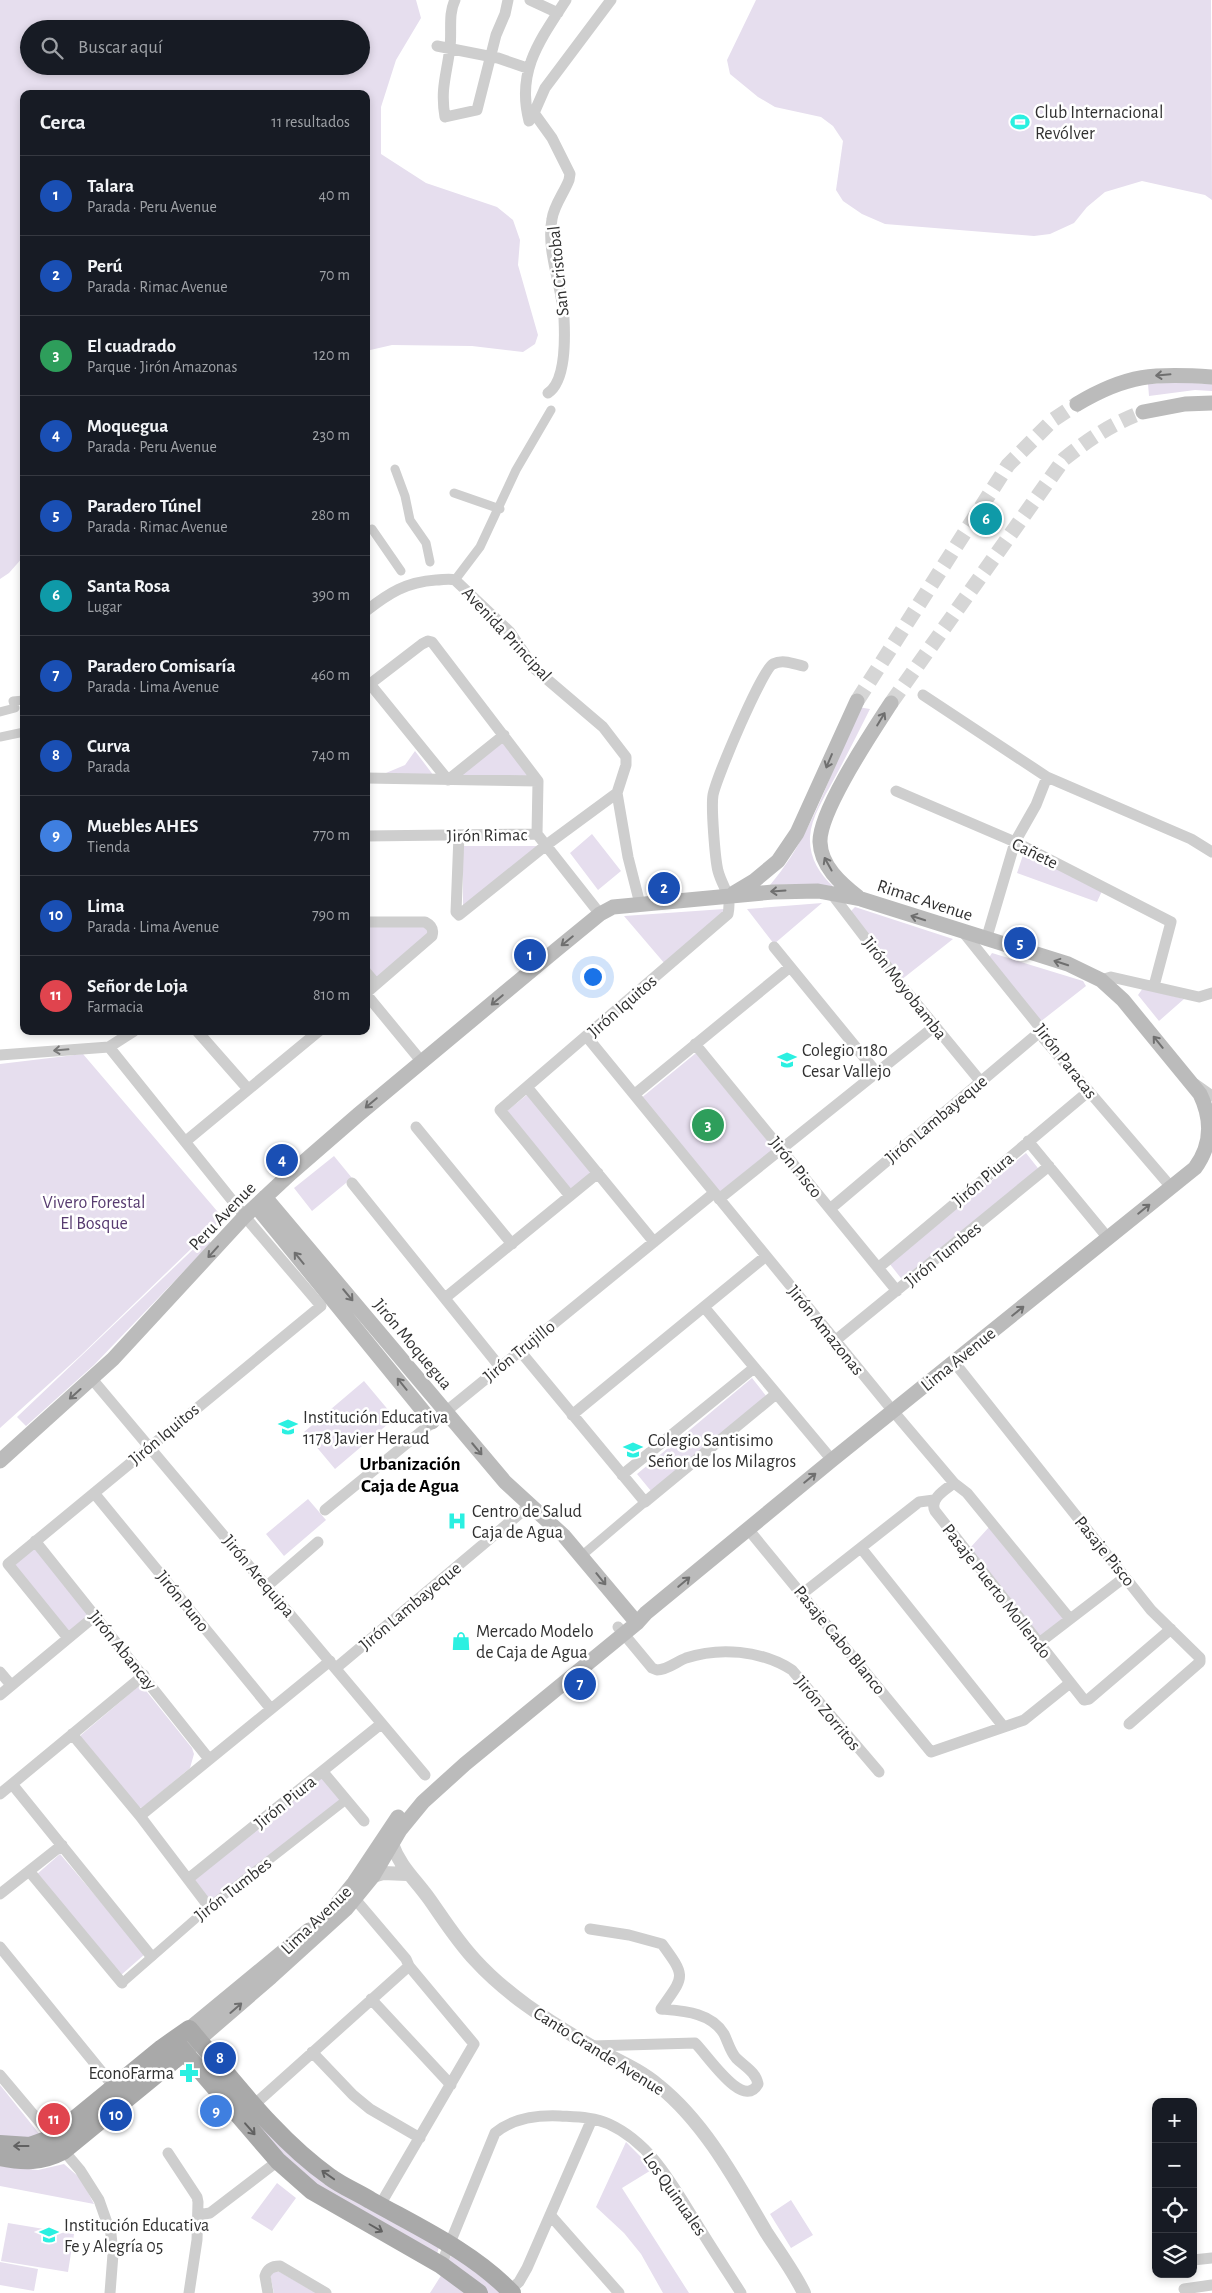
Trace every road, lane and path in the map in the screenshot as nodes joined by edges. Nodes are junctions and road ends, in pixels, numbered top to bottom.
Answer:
1 (455, 0) edge
2 (508, 0) edge
3 (530, 0) edge
4 (566, 0) edge
5 (611, 0) edge
6 (558, 13) junction
7 (437, 46) dead end
8 (450, 49) junction
9 (490, 57) junction
10 (528, 68) junction
11 (534, 113) junction
12 (1212, 377) edge
13 (548, 393) dead end
14 (1212, 403) edge
15 (1077, 404) tunnel mouth
16 (550, 410) dead end
17 (1143, 412) tunnel mouth
18 (395, 469) dead end
19 (454, 493) dead end
20 (500, 509) junction
21 (372, 528) dead end
22 (430, 562) dead end
23 (401, 571) dead end
24 (455, 580) junction
25 (370, 608) edge
26 (803, 666) dead end
27 (370, 683) edge
28 (370, 687) edge
29 (923, 696) dead end
30 (20, 700) edge
31 (857, 700) tunnel mouth
32 (891, 703) tunnel mouth
33 (0, 712) edge
34 (20, 733) edge
35 (504, 735) junction
36 (0, 737) edge
37 (1047, 776) junction
38 (370, 778) edge
39 (448, 780) junction
40 (538, 781) junction
41 (896, 791) dead end
42 (617, 793) junction
43 (536, 834) junction
44 (370, 836) edge
45 (458, 836) junction
46 (1016, 842) junction
47 (545, 846) junction
48 (1212, 852) edge
49 (831, 893) junction
50 (730, 896) junction
51 (861, 899) junction
52 (640, 904) junction
53 (600, 914) junction
54 (370, 922) edge
55 (964, 933) junction
56 (986, 940) junction
57 (774, 947) dead end
58 (790, 967) junction
59 (370, 977) edge
60 (1101, 980) junction
61 (1135, 982) junction
62 (376, 984) junction
63 (1154, 986) junction
64 (370, 989) edge
65 (1212, 993) edge
66 (370, 998) edge
67 (1123, 1000) junction
68 (935, 1026) junction
69 (1042, 1030) junction
70 (128, 1035) edge
71 (201, 1035) edge
72 (314, 1035) edge
73 (587, 1037) junction
74 (695, 1044) junction
75 (109, 1047) junction
76 (0, 1055) edge
77 (422, 1062) junction
78 (877, 1073) junction
79 (1189, 1080) junction
80 (981, 1082) junction
81 (527, 1087) junction
82 (248, 1089) junction
83 (1089, 1091) junction
84 (635, 1094) junction
85 (1212, 1096) edge
86 (416, 1127) dead end
87 (186, 1141) junction
88 (1028, 1141) junction
89 (1210, 1146) edge
90 (782, 1149) junction
91 (1049, 1166) junction
92 (598, 1173) junction
93 (352, 1183) dead end
94 (1171, 1187) junction
95 (570, 1196) junction
96 (717, 1196) junction
97 (255, 1206) junction
98 (830, 1209) junction
99 (1108, 1238) junction
100 (654, 1242) junction
101 (512, 1244) junction
102 (766, 1256) junction
103 (878, 1268) junction
104 (897, 1291) junction
105 (445, 1298) junction
106 (704, 1307) junction
107 (836, 1340) junction
108 (520, 1351) junction
109 (954, 1362) junction
110 (500, 1367) junction
111 (754, 1368) junction
112 (92, 1379) junction
113 (776, 1394) junction
114 (893, 1411) junction
115 (445, 1412) junction
116 (572, 1415) junction
117 (432, 1422) junction
118 (149, 1446) junction
119 (832, 1460) junction
120 (0, 1461) edge
121 (622, 1475) junction
122 (954, 1483) junction
123 (94, 1493) junction
124 (934, 1500) junction
125 (645, 1502) junction
126 (530, 1505) junction
127 (325, 1510) dead end
128 (748, 1528) junction
129 (35, 1541) junction
130 (318, 1542) dead end
131 (861, 1548) junction
132 (586, 1552) dead end
133 (1125, 1577) junction
134 (267, 1586) junction
135 (802, 1594) junction
136 (95, 1616) junction
137 (638, 1617) junction
138 (1070, 1619) junction
139 (1171, 1629) junction
140 (621, 1631) junction
141 (68, 1638) junction
142 (1039, 1643) junction
143 (333, 1664) junction
144 (0, 1672) edge
145 (144, 1675) junction
146 (1070, 1683) junction
147 (11, 1685) junction
148 (0, 1694) edge
149 (271, 1708) junction
150 (381, 1724) junction
151 (1129, 1724) dead end
152 (1004, 1726) junction
153 (72, 1734) junction
154 (209, 1759) junction
155 (323, 1772) junction
156 (879, 1772) dead end
157 (424, 1775) dead end
158 (12, 1784) junction
159 (0, 1794) edge
160 (346, 1800) junction
161 (140, 1816) junction
162 (364, 1821) dead end
163 (392, 1844) junction
164 (62, 1845) junction
165 (29, 1871) junction
166 (368, 1873) junction
167 (408, 1874) junction
168 (188, 1880) junction
169 (0, 1894) edge
170 (355, 1900) junction
171 (209, 1907) junction
172 (590, 1929) dead end
173 (0, 1947) edge
174 (151, 1956) junction
175 (408, 1966) junction
176 (122, 1983) joint
177 (370, 1998) junction
178 (194, 2035) junction
179 (179, 2046) junction
180 (590, 2046) junction
181 (312, 2052) junction
182 (0, 2075) edge
183 (451, 2085) junction
184 (114, 2087) junction
185 (254, 2105) junction
186 (592, 2119) junction
187 (420, 2138) junction
188 (0, 2144) edge
189 (58, 2145) junction
190 (168, 2153) dead end
191 (0, 2157) edge
192 (278, 2161) junction
193 (380, 2205) junction
194 (198, 2215) junction
195 (551, 2216) junction
196 (449, 2245) junction
197 (1212, 2258) edge
198 (1197, 2260) edge
199 (440, 2265) junction
200 (1212, 2285) edge
201 (1184, 2289) dead end
202 (510, 2292) edge
203 (110, 2293) edge
204 (189, 2293) edge
205 (268, 2293) edge
206 (326, 2293) edge
207 (479, 2293) edge
208 (619, 2293) edge
209 (741, 2293) edge
210 (804, 2293) edge

1 - 8 street
2 - 9 street
3 - 6 street
4 - 6 street
5 - 11 street
6 - 10 street
7 - 8 street
8 - 9 street
8 - 9 street
9 - 10 street
10 - 11 street
11 - 13 street, San Cristobal
12 -> 15 main road
14 - 17 main road
16 - 20 street
18 - 22 street
19 - 20 street
20 - 24 street
21 - 23 street
24 - 25 street, Avenida Principal
24 - 42 street, Avenida Principal
26 - 50 street
27 - 35 street
28 - 39 street
29 - 37 street
30 - 33 street
31 -> 50 main road
51 -> 32 main road
34 - 36 street
35 - 39 street
35 - 40 street
37 - 46 street
37 - 48 street
38 - 39 street
39 - 40 street
40 - 43 street
41 - 46 street, Cañete
42 - 47 street
42 - 52 street, Avenida Principal
43 - 45 street, Jirón Rimac
43 - 47 street, Jirón Rimac
44 - 45 street, Jirón Rimac
45 - 47 street
46 - 56 street
46 - 63 street, Cañete
47 - 53 street, Jirón Rimac
49 -> 50 main road, Rimac Avenue
49 - 51 main road, Rimac Avenue
49 - 68 street, Jirón Moyobamba
50 - 52 main road, Rimac Avenue
50 - 73 street, Jirón Iquitos
55 -> 51 main road, Rimac Avenue
52 - 53 main road, Rimac Avenue
53 -> 77 main road, Peru Avenue
54 - 62 street
55 - 56 main road, Rimac Avenue
55 - 69 street, Jirón Paracas
60 -> 56 main road, Rimac Avenue
57 - 58 street
58 - 74 street
58 - 78 street
59 - 62 street
60 - 61 street
60 - 67 main road, Rimac Avenue
61 - 63 street
61 - 67 street
62 - 64 street
63 - 65 street
66 - 77 street
79 -> 67 main road, Rimac Avenue
68 - 78 street, Jirón Trujillo
68 - 80 street, Jirón Moyobamba
69 - 80 street, Jirón Lambayeque
69 - 83 street, Jirón Paracas
70 - 75 street
71 - 82 street
72 - 82 street
73 - 81 street, Jirón Iquitos
73 - 84 street, Jirón Amazonas
74 - 84 street
74 - 90 street, Jirón Pisco
75 -> 76 street
75 - 87 street
77 -> 97 main road, Peru Avenue
78 - 90 street, Jirón Trujillo
79 - 85 street
79 - 89 main road, Lima Avenue
80 - 98 street, Jirón Lambayeque
81 - 92 street
81 - 95 street, Jirón Iquitos
82 - 87 street
83 - 88 street, Jirón Piura
83 - 94 street, Jirón Paracas
84 - 96 street, Jirón Amazonas
86 - 101 street
87 - 97 street
88 - 91 street
88 - 103 street, Jirón Piura
89 - 94 main road, Lima Avenue
90 - 96 street, Jirón Trujillo
90 - 98 street, Jirón Pisco
91 - 99 street
91 - 104 street, Jirón Tumbes
92 - 95 street
92 - 100 street
93 - 105 street
99 -> 94 main road, Lima Avenue
95 - 101 street
96 - 100 street, Jirón Trujillo
96 - 102 street, Jirón Amazonas
97 -> 112 main road, Peru Avenue
97 -> 115 main road, Jirón Moquegua
117 -> 97 main road, Jirón Moquegua
97 - 118 street, Jirón Iquitos
98 - 103 street, Jirón Pisco
109 -> 99 main road, Lima Avenue
100 - 108 street, Jirón Trujillo
101 - 105 street
102 - 106 street
102 - 107 street, Jirón Amazonas
103 - 104 street, Jirón Pisco
104 - 107 street, Jirón Tumbes
105 - 110 street
106 - 111 street
106 - 116 street
107 - 114 street, Jirón Amazonas
108 - 110 street, Jirón Trujillo
108 - 116 street
109 - 114 main road, Lima Avenue
109 - 133 street, Pasaje Pisco
110 - 115 street, Jirón Trujillo
111 - 113 street
111 - 121 street
112 - 118 street, Jirón Arequipa
112 -> 120 main road, Peru Avenue
113 - 119 street
113 - 125 street
114 - 119 main road, Lima Avenue
114 - 122 street, Jirón Amazonas
115 - 117 street, Jirón Trujillo
115 -> 126 main road, Jirón Moquegua
116 - 121 street
117 - 127 street, Jirón Trujillo
118 - 123 street, Jirón Iquitos
118 - 134 street, Jirón Arequipa
128 -> 119 main road, Lima Avenue
121 - 125 street
122 - 124 street
122 - 138 street, Jirón Amazonas
123 - 129 street, Jirón Iquitos
123 - 149 street, Jirón Puno
124 - 131 street
124 - 142 street, Pasaje Puerto Mollendo
125 - 132 street
126 -> 137 main road, Jirón Moquegua
126 - 143 street, Jirón Lambayeque
128 - 135 street, Pasaje Cabo Blanco
137 -> 128 main road, Lima Avenue
129 - 136 street, Jirón Abancay
129 - 141 street, Jirón Iquitos
130 - 134 street
131 - 135 street
131 - 152 street
133 - 138 street
133 - 139 street, Pasaje Pisco
134 - 143 street, Jirón Arequipa
135 - 152 street, Pasaje Cabo Blanco
136 - 141 street
136 - 145 street, Jirón Abancay
137 - 140 main road, Lima Avenue
138 - 142 street
139 - 146 street, Pasaje Puerto Mollendo
139 - 151 street, Pasaje Pisco
140 - 156 street, Jirón Zorritos
140 - 163 main road, Lima Avenue
140 - 166 main road, Lima Avenue
141 - 147 street
142 - 146 street, Pasaje Puerto Mollendo
143 - 149 street, Jirón Lambayeque
143 - 150 street, Jirón Arequipa
144 - 147 street
145 - 153 street
145 - 154 street, Jirón Abancay
146 - 152 street
147 - 148 street
149 - 154 street, Jirón Lambayeque
150 - 155 street, Jirón Piura
150 - 157 street, Jirón Arequipa
153 - 158 street
153 - 161 street
154 - 161 street, Jirón Lambayeque
155 - 160 street
155 - 168 street, Jirón Piura
158 - 159 street
158 - 164 street
160 - 162 street
160 - 171 street, Jirón Tumbes
161 - 168 street
163 - 166 main road, Lima Avenue
163 - 167 street, Canto Grande Avenue
164 - 165 street
164 - 174 street
165 - 169 street
165 - 176 street
166 - 167 street
166 - 170 main road, Lima Avenue
166 - 178 main road, Lima Avenue
167 - 180 street, Canto Grande Avenue
168 - 171 street
170 - 175 street
178 -> 170 main road, Lima Avenue
171 - 174 street, Jirón Tumbes
172 - 180 street
173 - 184 street
174 - 176 street, Jirón Tumbes
175 - 177 street
175 - 183 street
177 - 181 street
177 - 183 street
178 - 179 main road, Lima Avenue
178 - 185 main road
179 - 184 main road, Lima Avenue
179 - 189 main road, Lima Avenue
179 -> 192 main road
180 - 210 street, Canto Grande Avenue
181 - 185 street
181 - 187 street
182 - 189 street
183 - 187 street
184 - 189 main road, Lima Avenue
193 -> 185 main road
186 - 195 street
186 - 196 street, Los Quinuales
186 - 209 street, Los Quinuales
187 - 193 street
189 -> 188 main road, Lima Avenue
189 - 191 main road, Lima Avenue
189 - 203 street
190 - 194 street
192 - 194 street
192 -> 199 main road
193 - 196 main road
194 - 204 street
195 - 202 street
195 - 208 street
196 - 199 street, Los Quinuales
196 - 202 main road
197 - 198 street
199 - 207 main road
200 - 201 street
205 - 206 street

